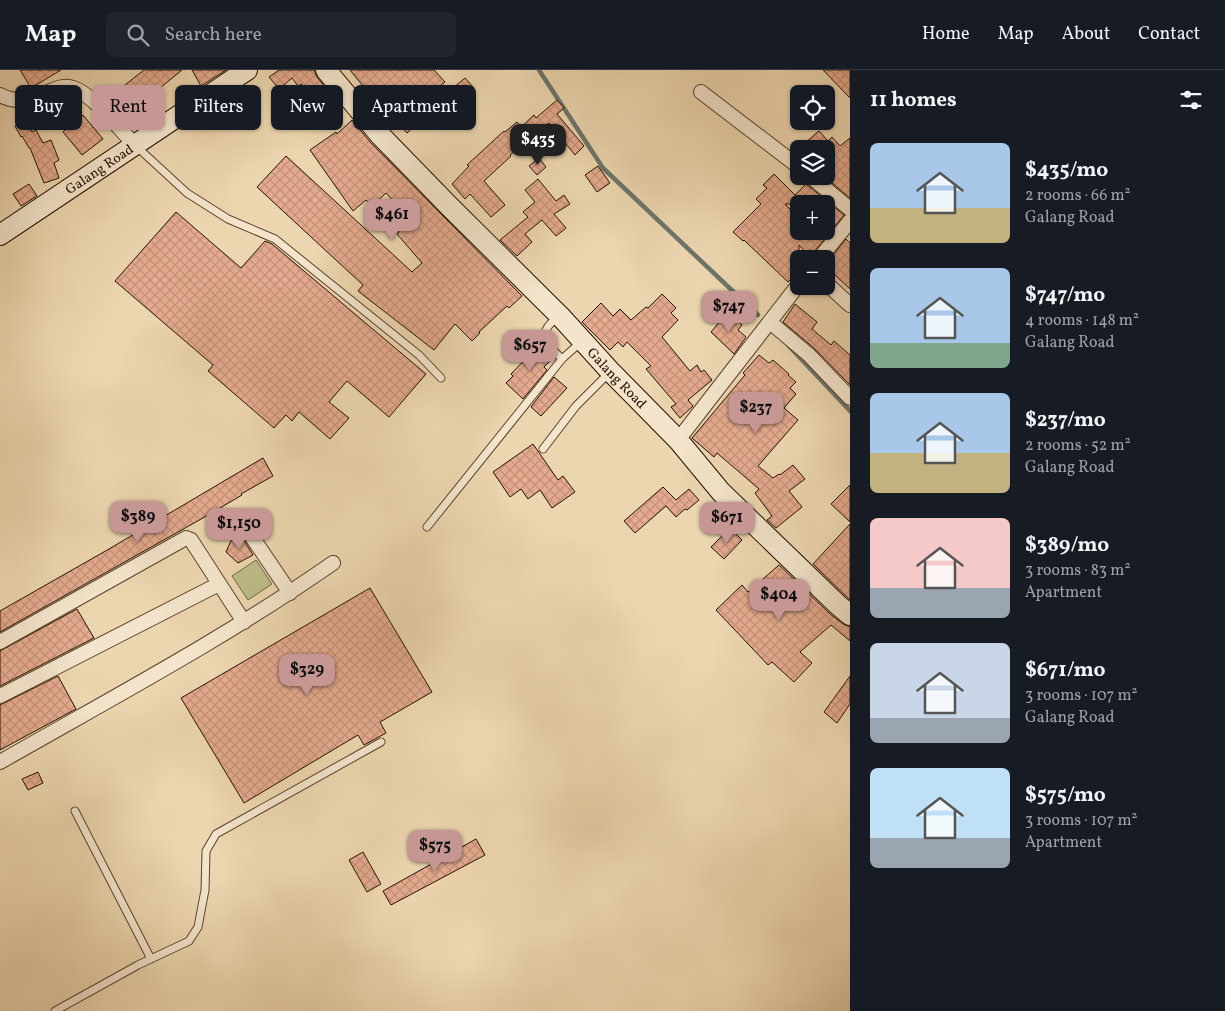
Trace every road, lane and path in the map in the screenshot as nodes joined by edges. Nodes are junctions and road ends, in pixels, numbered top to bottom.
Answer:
1 (247, 70) edge
2 (326, 70) edge
3 (701, 92) dead end
4 (0, 96) edge
5 (135, 145) junction
6 (790, 160) edge
7 (821, 185) edge
8 (850, 208) edge
9 (850, 221) edge
10 (0, 235) edge
11 (826, 250) edge
12 (835, 291) edge
13 (791, 295) edge
14 (850, 305) edge
15 (560, 316) junction
16 (770, 322) junction
17 (582, 341) junction
18 (562, 359) junction
19 (610, 372) junction
20 (441, 378) dead end
21 (850, 398) edge
22 (678, 440) junction
23 (543, 449) dead end
24 (244, 524) dead end
25 (427, 527) dead end
26 (333, 563) dead end
27 (219, 584) junction
28 (290, 593) junction
29 (850, 615) edge
30 (244, 622) junction
31 (0, 642) edge
32 (0, 696) edge
33 (381, 742) dead end
34 (0, 762) edge
35 (75, 811) dead end
36 (151, 959) junction
37 (55, 1011) edge

1 - 5 street, Galang Road
2 - 15 street, Galang Road
3 - 6 street
4 - 5 street
5 - 10 street, Galang Road
5 - 20 lane
7 - 8 street
9 - 11 street
12 - 14 street
13 - 16 street
15 - 17 street, Galang Road
15 - 18 lane
16 - 21 street
16 - 22 street
17 - 18 lane
17 - 19 street, Galang Road
18 - 25 lane
19 - 22 street, Galang Road
19 - 23 lane
22 - 29 street, Galang Road
24 - 28 street
26 - 28 street
27 - 30 street
27 - 31 street
27 - 32 street
28 - 30 street
30 - 34 street
33 - 36 lane
35 - 36 lane
36 - 37 lane

